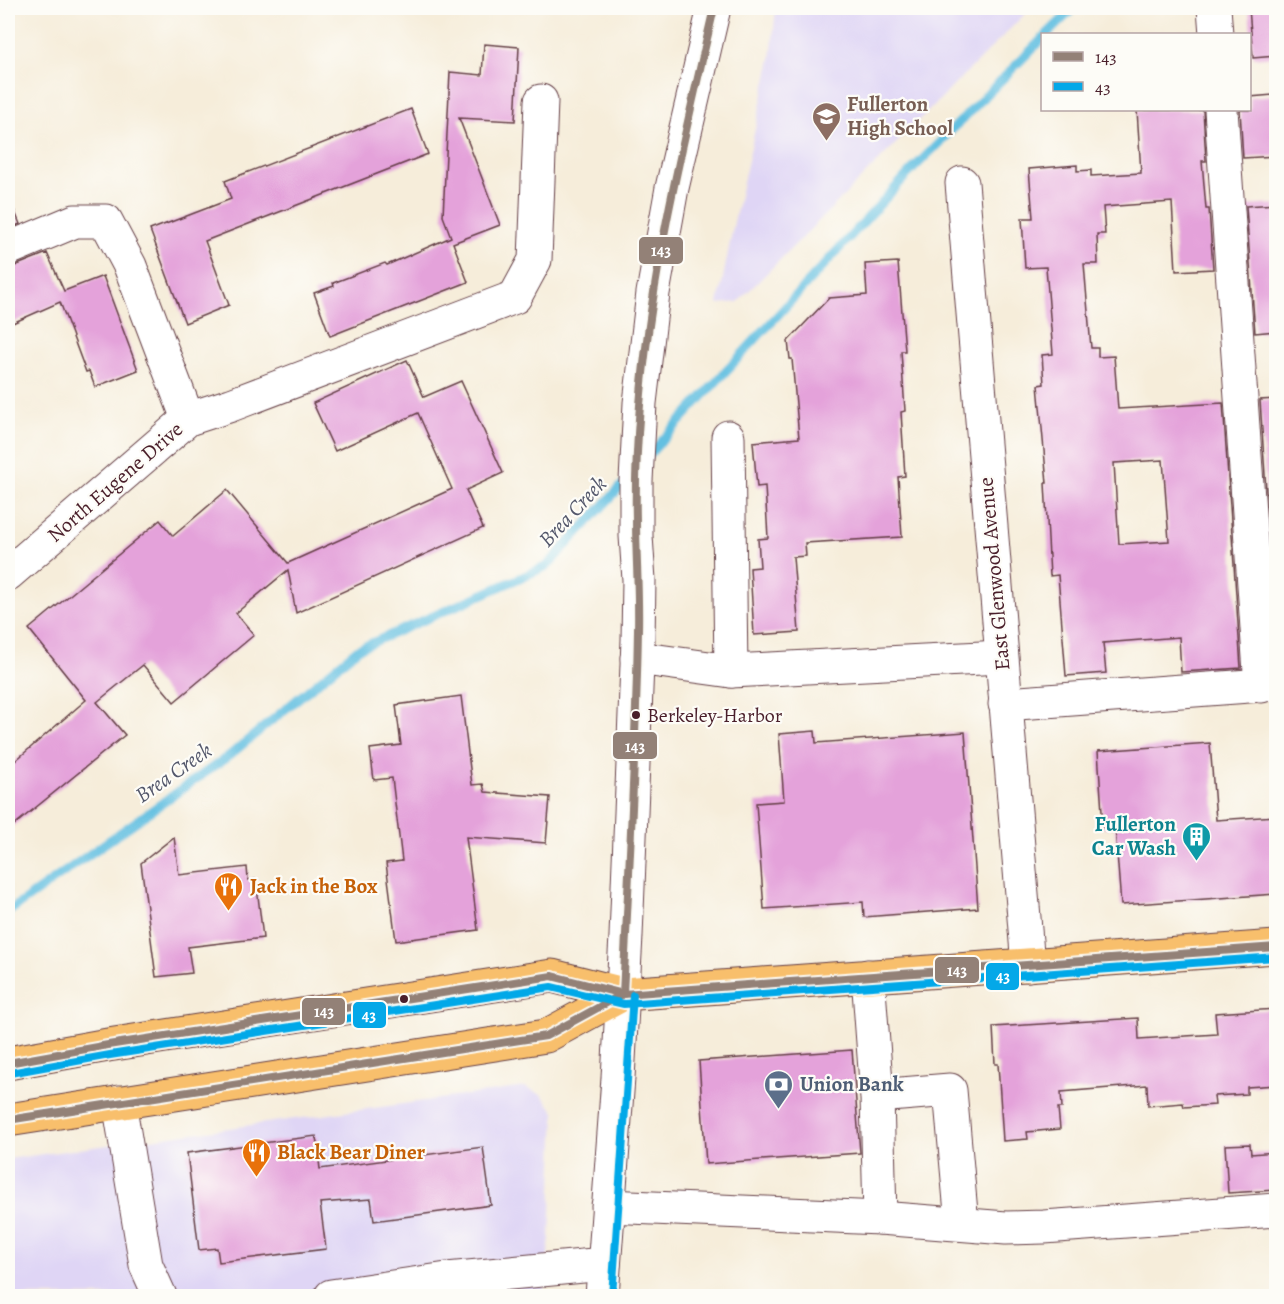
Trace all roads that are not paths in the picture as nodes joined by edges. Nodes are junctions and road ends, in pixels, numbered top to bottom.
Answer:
1 (714, 8) edge
2 (1214, 8) edge
3 (1216, 33) edge
4 (541, 101) dead end
5 (1221, 111) edge
6 (962, 183) dead end
7 (8, 249) edge
8 (188, 419) junction
9 (728, 437) dead end
10 (8, 574) edge
11 (1001, 657) junction
12 (637, 658) junction
13 (731, 671) junction
14 (1269, 685) edge
15 (1005, 704) junction
16 (1276, 947) edge
17 (1028, 965) junction
18 (868, 976) junction
19 (623, 994) junction
20 (8, 1062) edge
21 (877, 1096) junction
22 (119, 1102) junction
23 (8, 1120) edge
24 (608, 1206) junction
25 (1276, 1209) edge
26 (880, 1218) junction
27 (962, 1224) junction
28 (604, 1264) junction
29 (160, 1296) edge
30 (331, 1296) edge
31 (602, 1296) edge

1 - 12 street
2 - 3 street
4 - 8 street, North Eugene Drive
5 - 14 street
6 - 11 street, East Glenwood Avenue
7 - 8 street
8 - 10 street, North Eugene Drive
9 - 13 street
11 - 13 street
11 - 15 street, East Glenwood Avenue
12 - 13 street
12 - 19 street
14 - 15 street
15 - 17 street, East Glenwood Avenue
16 - 17 main road
17 - 18 main road
18 - 19 main road
18 - 21 street
19 - 20 main road
19 - 22 main road
19 - 24 street
21 - 26 street
21 - 27 street
22 - 23 main road
22 - 29 street
24 - 26 street
24 - 28 street
25 - 27 street
26 - 27 street
28 - 30 street
28 - 31 street

